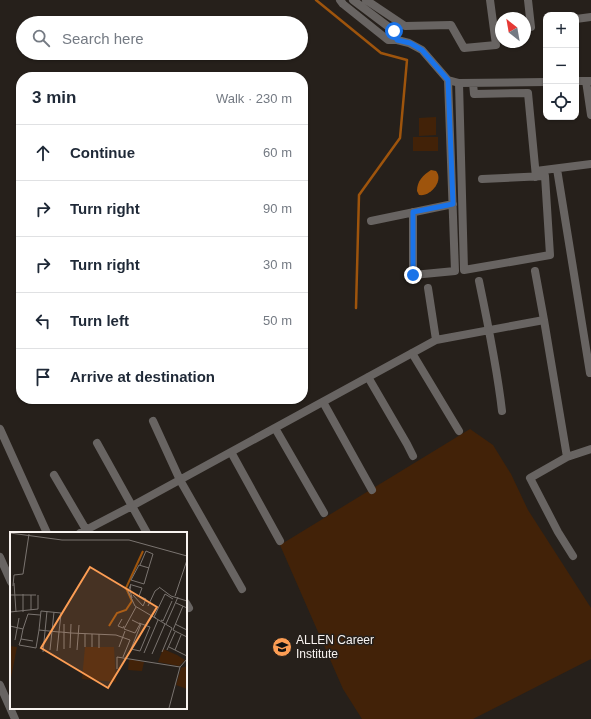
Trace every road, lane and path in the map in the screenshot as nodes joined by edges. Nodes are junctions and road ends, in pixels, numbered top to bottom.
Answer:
1 (340, 0) edge
2 (353, 0) edge
3 (366, 0) edge
4 (490, 0) edge
5 (528, 0) edge
6 (529, 12) edge
7 (591, 17) edge
8 (579, 19) edge
9 (397, 40) junction
10 (448, 80) junction
11 (589, 81) edge
12 (543, 82) edge
13 (459, 83) junction
14 (473, 83) junction
15 (591, 115) edge
16 (591, 164) edge
17 (557, 168) junction
18 (536, 174) junction
19 (482, 179) dead end
20 (453, 204) junction
21 (413, 212) junction
22 (371, 221) dead end
23 (535, 271) dead end
24 (479, 281) dead end
25 (428, 288) dead end
26 (544, 320) junction
27 (489, 330) junction
28 (436, 340) junction
29 (412, 353) junction
30 (591, 373) edge
31 (368, 377) junction
32 (323, 402) junction
33 (502, 411) dead end
34 (153, 421) dead end
35 (275, 428) junction
36 (0, 429) edge
37 (459, 431) dead end
38 (98, 443) dead end
39 (591, 449) edge
40 (231, 452) junction
41 (413, 456) dead end
42 (567, 457) junction
43 (54, 475) dead end
44 (180, 480) junction
45 (372, 490) dead end
46 (132, 506) junction
47 (324, 512) dead end
48 (47, 532) edge
49 (85, 532) edge
50 (146, 532) edge
51 (280, 540) dead end
52 (573, 556) dead end
53 (0, 557) edge
54 (5, 567) edge
55 (10, 580) edge
56 (242, 589) dead end
57 (0, 685) edge
58 (10, 708) edge
59 (11, 709) edge
60 (15, 719) edge

1 - 9 street
2 - 9 street
3 - 4 street
5 - 6 street
7 - 8 street
9 - 10 street
10 - 13 street
10 - 20 street
11 - 15 street
12 - 14 street
13 - 14 street
13 - 18 street
14 - 18 street
16 - 17 street
17 - 18 street
17 - 30 street
18 - 19 street
20 - 21 street
20 - 21 street
21 - 22 street
23 - 26 street
24 - 27 street
25 - 28 street
26 - 27 street
26 - 42 street
27 - 28 street
27 - 33 street
28 - 29 street
29 - 31 street
29 - 37 street
31 - 32 street
31 - 41 street
32 - 35 street
32 - 45 street
34 - 44 street
35 - 40 street
35 - 47 street
36 - 48 street
38 - 46 street
39 - 42 street
40 - 44 street
40 - 51 street
42 - 52 street
43 - 49 street
44 - 46 street
44 - 56 street
46 - 49 street
46 - 50 street
53 - 54 street
54 - 55 street
57 - 58 street
59 - 60 street

